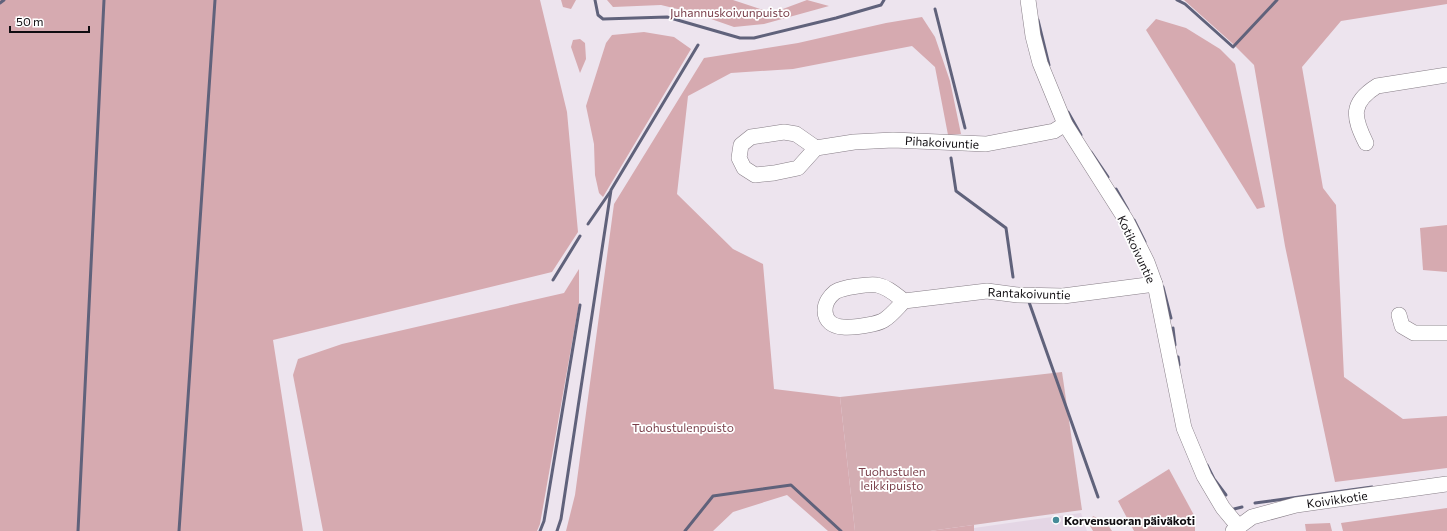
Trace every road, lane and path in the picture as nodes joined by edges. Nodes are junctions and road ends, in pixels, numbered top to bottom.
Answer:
1 (1028, 0) edge
2 (1447, 75) edge
3 (1065, 124) junction
4 (1366, 143) dead end
5 (816, 148) junction
6 (1155, 284) junction
7 (904, 300) junction
8 (1399, 315) dead end
9 (1447, 332) edge
10 (1447, 484) edge
11 (1236, 529) edge

1 - 3 street, Kotikoivuntie
2 - 4 street
3 - 5 street, Pihakoivuntie
3 - 6 street, Kotikoivuntie
5 - 5 street
6 - 7 street, Rantakoivuntie
6 - 11 street, Kotikoivuntie
7 - 7 street
8 - 9 street
10 - 11 street, Koivikkotie

